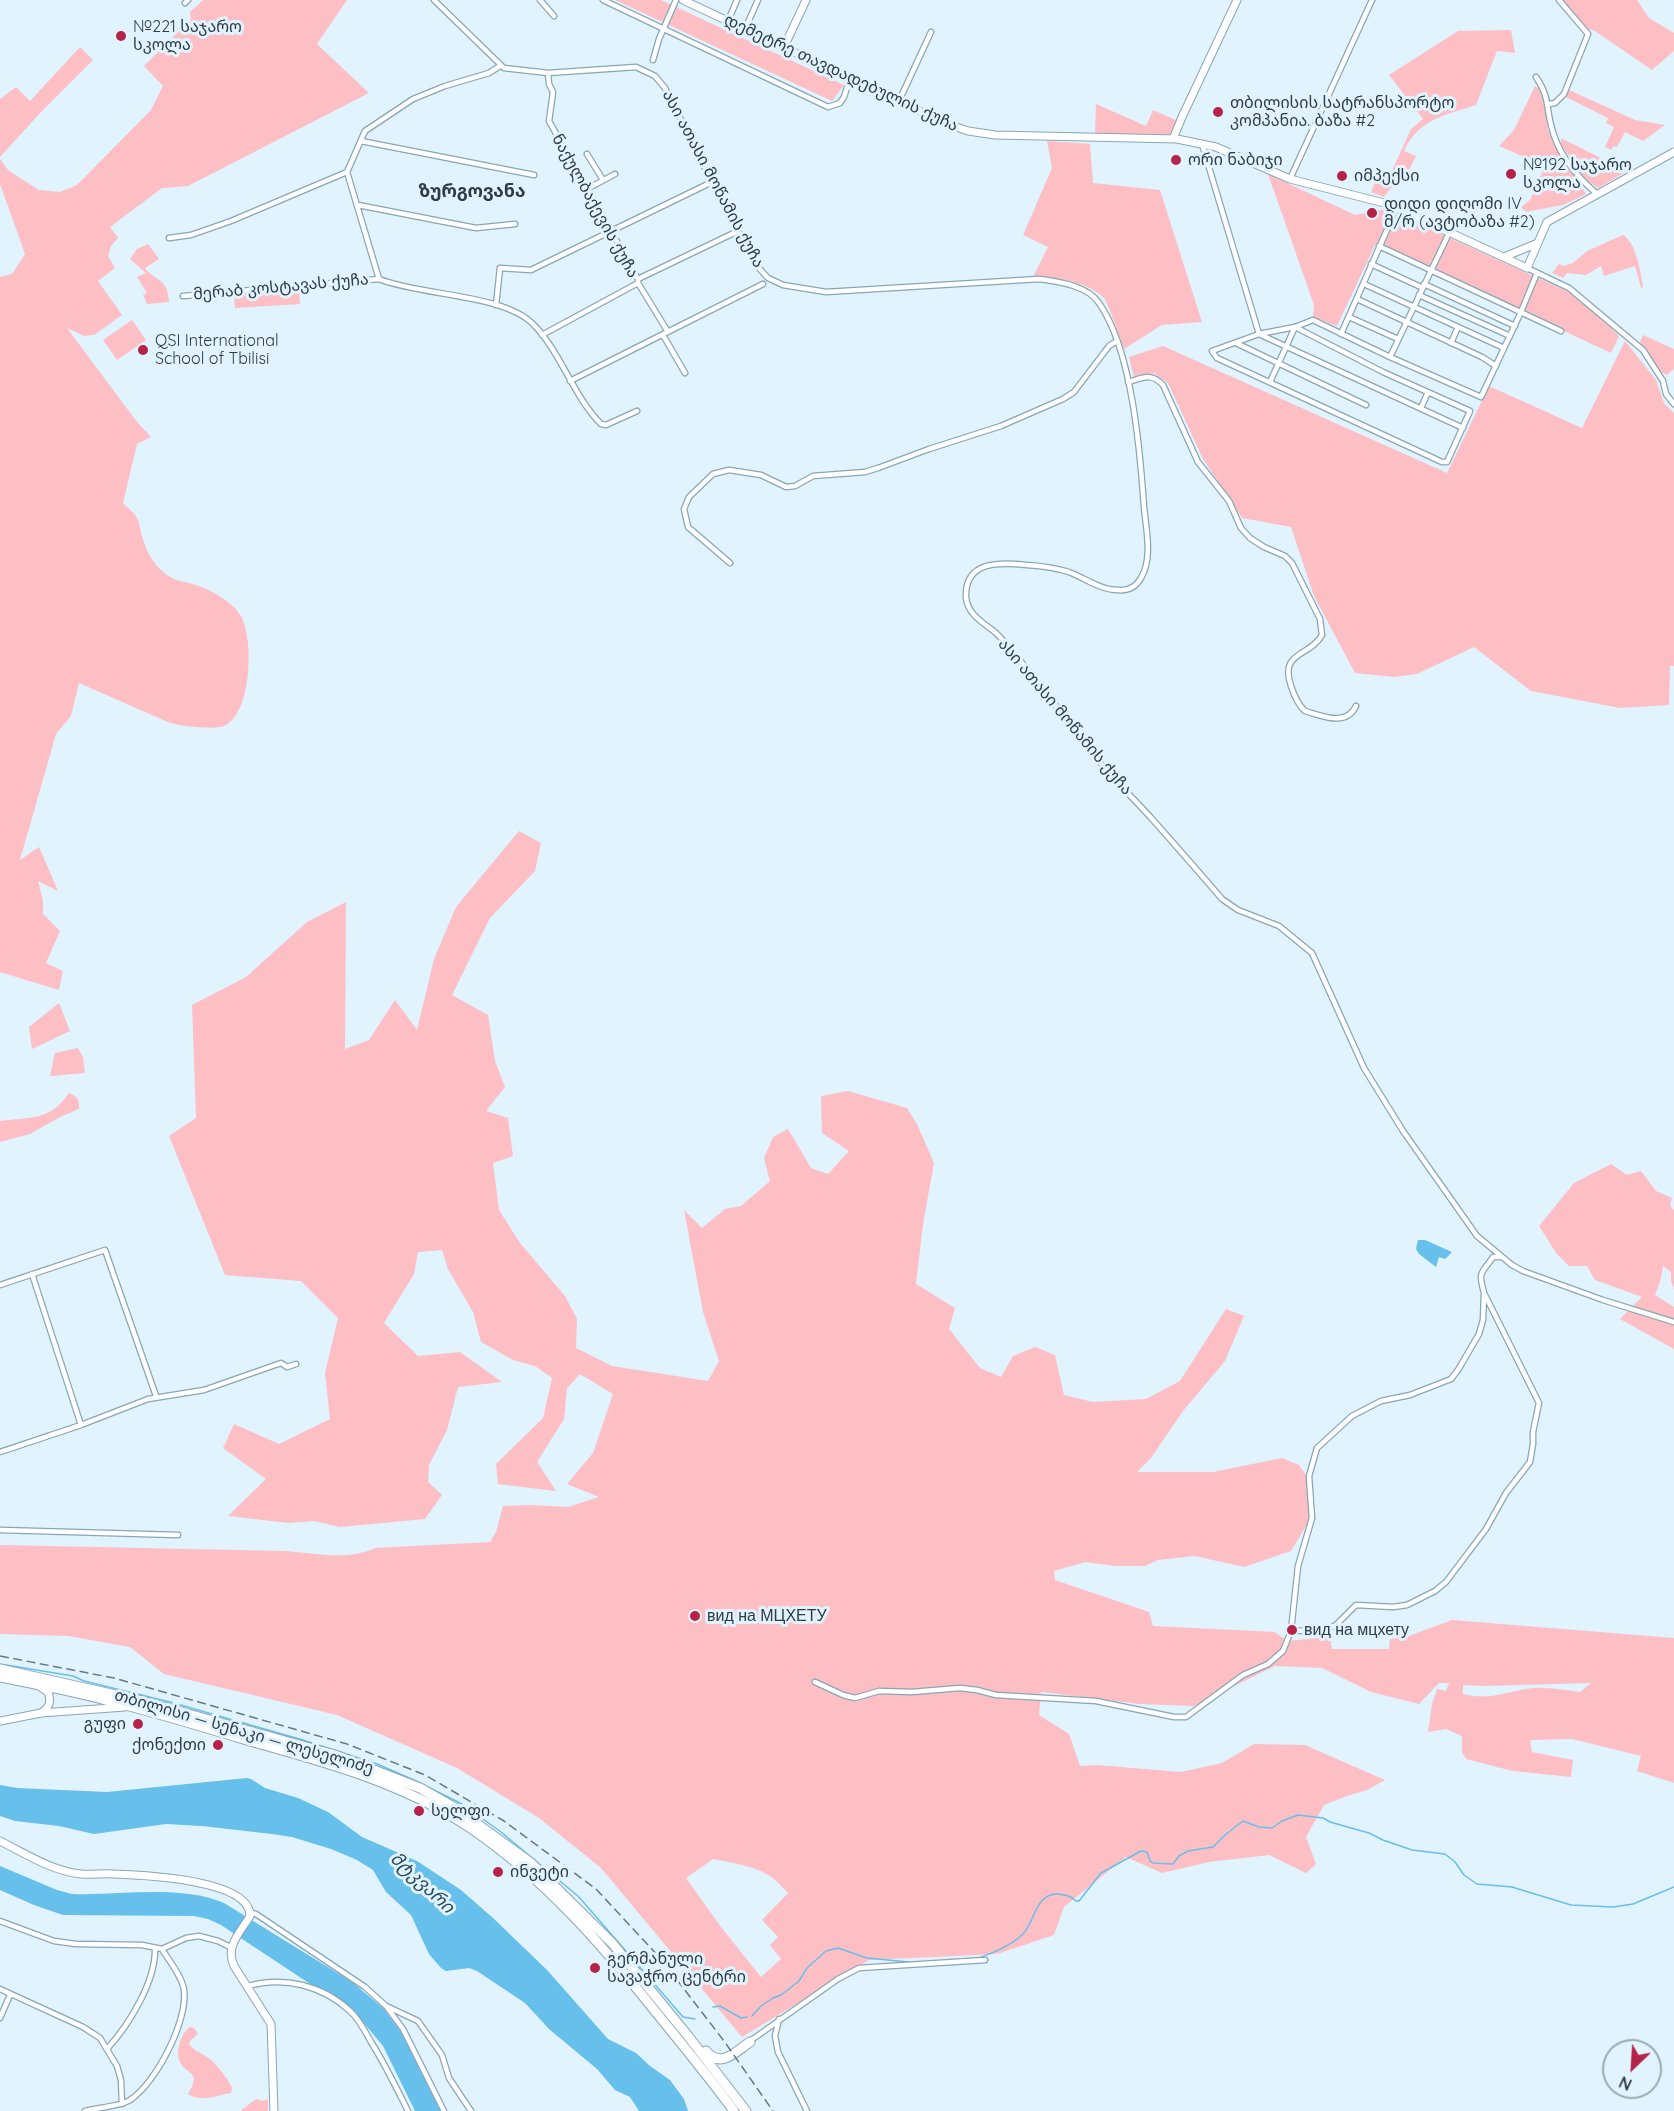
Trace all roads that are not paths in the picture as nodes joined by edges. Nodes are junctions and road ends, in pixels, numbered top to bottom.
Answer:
1 (434, 0) edge
2 (540, 0) edge
3 (603, 0) edge
4 (676, 0) edge
5 (683, 0) edge
6 (737, 0) edge
7 (758, 0) edge
8 (806, 0) edge
9 (1237, 0) edge
10 (1372, 0) edge
11 (1559, 0) edge
12 (554, 16) dead end
13 (728, 21) junction
14 (663, 29) junction
15 (745, 29) junction
16 (931, 32) dead end
17 (784, 47) junction
18 (653, 60) dead end
19 (500, 66) junction
20 (548, 73) junction
21 (1536, 77) dead end
22 (850, 78) junction
23 (899, 101) junction
24 (1548, 104) junction
25 (1173, 139) junction
26 (361, 141) junction
27 (1202, 143) junction
28 (1674, 152) edge
29 (587, 154) dead end
30 (346, 172) junction
31 (615, 174) dead end
32 (534, 175) dead end
33 (1290, 179) junction
34 (603, 180) junction
35 (712, 182) junction
36 (587, 189) junction
37 (1597, 194) junction
38 (358, 205) junction
39 (1392, 207) junction
40 (515, 224) dead end
41 (738, 231) junction
42 (611, 232) junction
43 (1449, 233) junction
44 (169, 238) dead end
45 (1538, 243) junction
46 (1379, 246) junction
47 (1503, 257) junction
48 (1371, 264) junction
49 (1527, 268) junction
50 (1431, 270) junction
51 (1537, 273) junction
52 (379, 279) junction
53 (638, 281) junction
54 (763, 284) dead end
55 (1364, 284) junction
56 (1423, 286) junction
57 (1419, 295) junction
58 (183, 296) dead end
59 (1357, 299) junction
60 (496, 305) junction
61 (1414, 307) junction
62 (1521, 312) junction
63 (1349, 317) junction
64 (1406, 322) junction
65 (1515, 326) junction
66 (1295, 327) junction
67 (1458, 327) junction
68 (1561, 331) dead end
69 (665, 334) junction
70 (1259, 334) junction
71 (1341, 334) junction
72 (542, 335) junction
73 (1510, 336) junction
74 (1398, 339) junction
75 (1117, 341) junction
76 (1236, 343) junction
77 (1451, 343) junction
78 (1287, 347) junction
79 (1504, 348) junction
80 (1390, 357) junction
81 (1278, 364) junction
82 (1496, 366) junction
83 (685, 373) dead end
84 (570, 381) junction
85 (1128, 382) junction
86 (1270, 382) junction
87 (1428, 392) junction
88 (1674, 404) edge
89 (1366, 405) dead end
90 (1421, 408) junction
91 (637, 411) dead end
92 (1463, 428) junction
93 (730, 563) dead end
94 (1356, 706) dead end
95 (1501, 1257) junction
96 (32, 1274) junction
97 (0, 1285) edge
98 (1484, 1293) junction
99 (1674, 1322) edge
100 (296, 1364) dead end
101 (156, 1396) junction
102 (81, 1425) junction
103 (0, 1452) edge
104 (0, 1530) edge
105 (178, 1534) dead end
106 (1291, 1631) junction
107 (0, 1669) edge
108 (0, 1677) edge
109 (814, 1682) dead end
110 (35, 1684) junction
111 (133, 1707) junction
112 (41, 1713) junction
113 (0, 1721) edge
114 (0, 1841) edge
115 (250, 1915) junction
116 (0, 1921) edge
117 (230, 1947) junction
118 (155, 1948) junction
119 (162, 1949) junction
120 (986, 1960) dead end
121 (248, 1986) junction
122 (0, 1989) edge
123 (10, 1995) junction
124 (386, 2006) junction
125 (0, 2018) edge
126 (779, 2019) junction
127 (688, 2036) junction
128 (750, 2042) joint
129 (107, 2049) junction
130 (728, 2058) junction
131 (726, 2083) junction
132 (122, 2104) junction
133 (84, 2111) edge
134 (274, 2111) edge
135 (408, 2111) edge
136 (444, 2111) edge
137 (471, 2111) edge
138 (734, 2111) edge
139 (746, 2111) edge
140 (807, 2111) edge

1 - 19 street
2 - 12 street
3 - 14 street
4 - 14 street
5 - 13 street, დემეტრე თავდადებულის ქუჩა
6 - 13 street
7 - 15 street
8 - 17 street
9 - 25 street
10 - 33 street
11 - 24 street
13 - 15 street, დემეტრე თავდადებულის ქუჩა
14 - 18 street
14 - 22 street
15 - 17 street, დემეტრე თავდადებულის ქუჩა
16 - 23 street
17 - 22 street, დემეტრე თავდადებულის ქუჩა
19 - 20 street, ასი ათასი მოწამის ქუჩა
19 - 26 street
20 - 35 street, ასი ათასი მოწამის ქუჩა
20 - 36 street, ნაქულბაქევის ქუჩა
21 - 24 street
22 - 23 street, დემეტრე თავდადებულის ქუჩა
23 - 25 street, დემეტრე თავდადებულის ქუჩა
24 - 37 street
25 - 27 street, დემეტრე თავდადებულის ქუჩა
26 - 30 street
26 - 32 street
27 - 33 street, დემეტრე თავდადებულის ქუჩა
27 - 70 street
28 - 37 street
29 - 34 street
30 - 38 street
30 - 44 street
31 - 34 street
33 - 39 street, დემეტრე თავდადებულის ქუჩა
34 - 36 street
35 - 41 street, ასი ათასი მოწამის ქუჩა
35 - 42 street
36 - 42 street, ნაქულბაქევის ქუჩა
37 - 45 street
38 - 40 street
38 - 52 street
39 - 43 street, დემეტრე თავდადებულის ქუჩა
39 - 46 street
41 - 53 street
41 - 75 street, ასი ათასი მოწამის ქუჩა
42 - 53 street, ნაქულბაქევის ქუჩა
42 - 60 street
43 - 47 street, დემეტრე თავდადებულის ქუჩა
43 - 50 street
45 - 47 street
45 - 49 street
46 - 48 street
46 - 50 street
47 - 49 street, დემეტრე თავდადებულის ქუჩა
48 - 55 street
48 - 56 street
49 - 51 street, დემეტრე თავდადებულის ქუჩა
50 - 56 street
50 - 62 street
51 - 62 street
51 - 88 street, დემეტრე თავდადებულის ქუჩა
52 - 58 street, მერაბ კოსტავას ქუჩა
52 - 60 street
53 - 69 street, ნაქულბაქევის ქუჩა
53 - 72 street
54 - 69 street
55 - 59 street
55 - 61 street
56 - 57 street
56 - 65 street
57 - 61 street
57 - 73 street
59 - 63 street
59 - 64 street
60 - 72 street
61 - 64 street
61 - 67 street
62 - 65 street
62 - 68 street
63 - 71 street
63 - 74 street
64 - 74 street
64 - 77 street
65 - 73 street
66 - 70 street
66 - 71 street
66 - 78 street
66 - 87 street
67 - 77 street
67 - 79 street
69 - 83 street, ნაქულბაქევის ქუჩა
69 - 84 street
70 - 76 street
70 - 78 street
71 - 80 street
72 - 84 street
73 - 79 street
74 - 80 street
75 - 85 street, ასი ათასი მოწამის ქუჩა
75 - 93 street
76 - 81 street
76 - 86 street
77 - 82 street
78 - 81 street
78 - 90 street
79 - 82 street
80 - 82 street
81 - 86 street
81 - 89 street
84 - 91 street
85 - 94 street
85 - 95 street, ასი ათასი მოწამის ქუჩა
86 - 92 street
87 - 90 street
87 - 92 street
90 - 92 street
95 - 98 street
95 - 99 street, ასი ათასი მოწამის ქუჩა
96 - 97 street
96 - 101 street
96 - 102 street
98 - 106 street
98 - 106 street
100 - 101 street
101 - 102 street
102 - 103 street
104 - 105 street
106 - 109 street
107 - 127 highway, თბილისი — სენაკი — ლესელიძე
108 - 110 highway, თბილისი — სენაკი — ლესელიძე
110 - 111 highway, თბილისი — სენაკი — ლესელიძე
110 - 112 street
111 - 112 street
111 - 138 highway, თბილისი — სენაკი — ლესელიძე
112 - 113 street
114 - 115 street
115 - 117 street
115 - 124 street
116 - 118 street
117 - 119 street
117 - 121 street
118 - 119 street
118 - 129 street
119 - 132 street
120 - 126 street
121 - 134 street
121 - 135 street
122 - 123 street
123 - 125 street
123 - 129 street
124 - 136 street
124 - 137 street
126 - 128 street
126 - 140 street
127 - 130 highway
127 - 131 highway, თბილისი — სენაკი — ლესელიძე
128 - 130 highway
129 - 132 street
130 - 131 highway
131 - 139 highway, თბილისი — სენაკი — ლესელიძე
132 - 133 street

